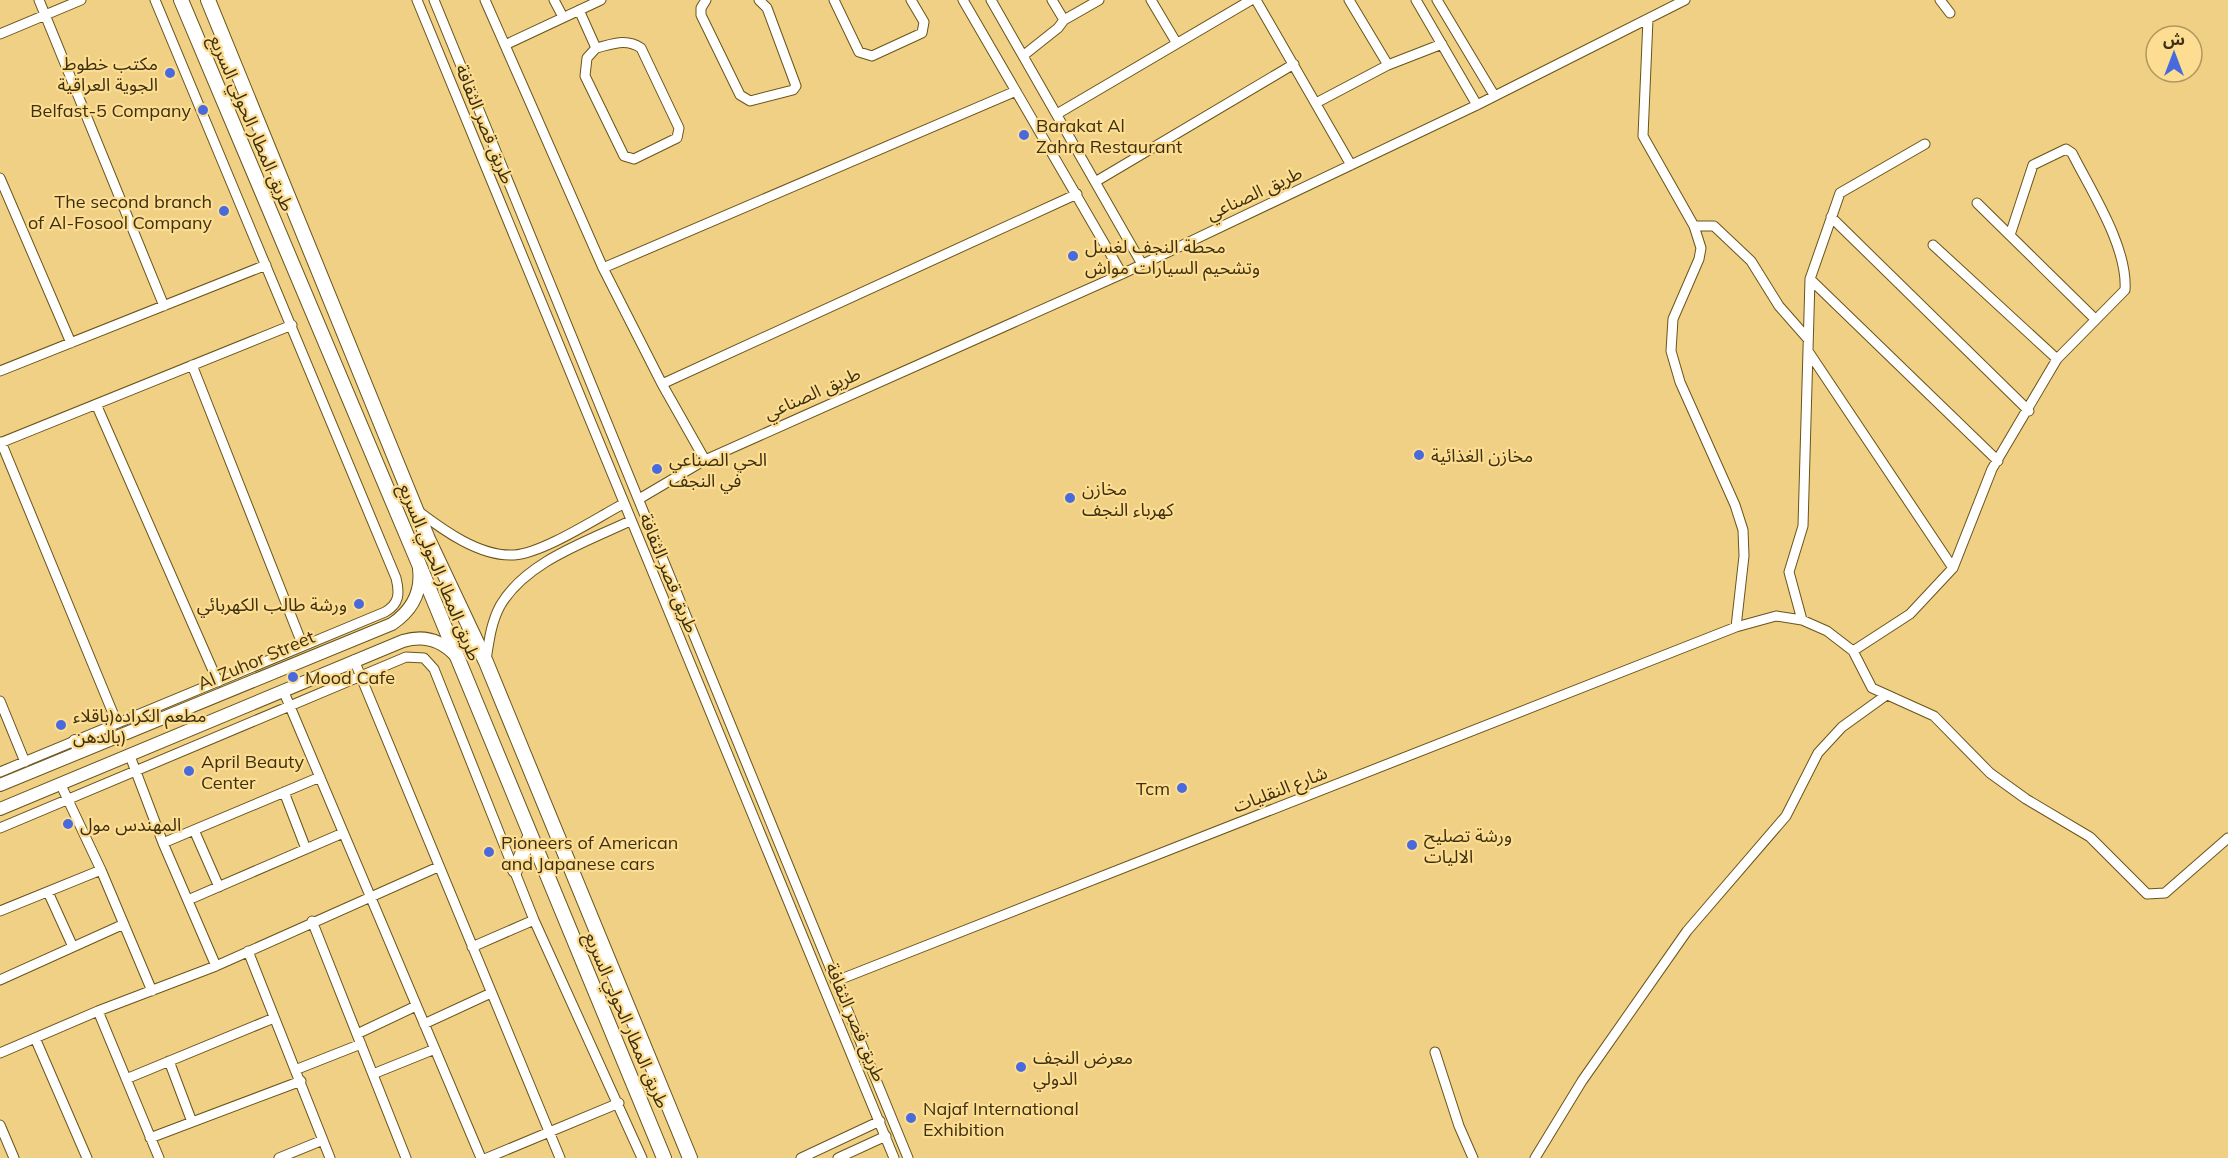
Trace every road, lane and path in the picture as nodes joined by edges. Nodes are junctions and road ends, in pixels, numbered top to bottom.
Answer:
1 (39, 0) edge
2 (81, 0) edge
3 (155, 0) edge
4 (181, 0) edge
5 (208, 0) edge
6 (417, 0) edge
7 (434, 0) edge
8 (485, 0) edge
9 (554, 0) edge
10 (601, 0) edge
11 (706, 0) edge
12 (759, 0) edge
13 (834, 0) edge
14 (911, 0) edge
15 (963, 0) edge
16 (991, 0) edge
17 (1052, 0) edge
18 (1099, 0) edge
19 (1151, 0) edge
20 (1251, 0) edge
21 (1256, 0) edge
22 (1349, 0) edge
23 (1416, 0) edge
24 (1437, 0) edge
25 (1685, 0) edge
26 (1940, 0) edge
27 (579, 9) junction
28 (1950, 13) dead end
29 (45, 15) junction
30 (562, 17) junction
31 (1648, 19) junction
32 (1064, 20) junction
33 (0, 33) edge
34 (1176, 42) junction
35 (1442, 44) junction
36 (505, 45) junction
37 (596, 48) junction
38 (1023, 55) junction
39 (1294, 64) junction
40 (1388, 65) junction
41 (1016, 91) junction
42 (1494, 95) junction
43 (1316, 103) junction
44 (1477, 105) junction
45 (1057, 114) junction
46 (1925, 144) dead end
47 (1351, 165) junction
48 (0, 178) edge
49 (1095, 182) junction
50 (1077, 194) junction
51 (1977, 203) dead end
52 (1831, 218) junction
53 (1694, 226) junction
54 (2010, 236) junction
55 (1934, 245) dead end
56 (266, 264) junction
57 (1142, 264) junction
58 (603, 268) junction
59 (1122, 274) junction
60 (1810, 279) junction
61 (164, 306) junction
62 (2096, 319) junction
63 (292, 325) junction
64 (1808, 339) junction
65 (71, 343) junction
66 (1808, 350) junction
67 (2057, 359) junction
68 (192, 365) junction
69 (0, 371) edge
70 (662, 384) junction
71 (96, 404) junction
72 (2029, 411) junction
73 (1, 443) edge
74 (705, 460) junction
75 (1998, 461) junction
76 (627, 467) junction
77 (610, 473) junction
78 (639, 499) junction
79 (623, 504) junction
80 (416, 510) junction
81 (630, 521) junction
82 (418, 562) junction
83 (1953, 568) junction
84 (1802, 620) junction
85 (1736, 627) junction
86 (696, 639) junction
87 (681, 646) junction
88 (311, 647) junction
89 (1853, 651) junction
90 (455, 655) junction
91 (354, 660) junction
92 (486, 662) junction
93 (267, 674) junction
94 (360, 676) junction
95 (221, 687) junction
96 (280, 691) junction
97 (1884, 696) junction
98 (0, 701) edge
99 (290, 706) junction
100 (234, 711) junction
101 (117, 723) junction
102 (78, 747) junction
103 (130, 756) junction
104 (25, 762) junction
105 (0, 772) edge
106 (136, 772) junction
107 (320, 777) junction
108 (60, 783) junction
109 (0, 786) edge
110 (284, 792) junction
111 (68, 800) junction
112 (0, 808) edge
113 (0, 828) edge
114 (194, 830) junction
115 (343, 832) junction
116 (530, 837) junction
117 (2228, 838) edge
118 (163, 843) junction
119 (306, 849) junction
120 (438, 867) junction
121 (101, 870) junction
122 (515, 870) junction
123 (219, 887) junction
124 (48, 892) junction
125 (370, 897) junction
126 (188, 900) junction
127 (0, 911) edge
128 (534, 920) junction
129 (312, 921) junction
130 (124, 924) junction
131 (73, 947) junction
132 (472, 947) junction
133 (248, 951) junction
134 (216, 966) junction
135 (0, 980) edge
136 (836, 981) junction
137 (152, 991) junction
138 (491, 993) junction
139 (416, 1006) junction
140 (98, 1011) junction
141 (274, 1018) junction
142 (424, 1024) junction
143 (357, 1034) junction
144 (35, 1038) junction
145 (361, 1044) junction
146 (435, 1049) junction
147 (1435, 1052) dead end
148 (0, 1053) edge
149 (169, 1061) junction
150 (295, 1070) junction
151 (373, 1074) junction
152 (126, 1078) junction
153 (301, 1081) junction
154 (619, 1103) junction
155 (880, 1121) junction
156 (192, 1122) junction
157 (676, 1124) junction
158 (0, 1125) edge
159 (653, 1130) junction
160 (549, 1132) junction
161 (886, 1137) junction
162 (150, 1138) junction
163 (323, 1140) junction
164 (14, 1158) edge
165 (87, 1158) edge
166 (159, 1158) edge
167 (279, 1158) edge
168 (330, 1158) edge
169 (406, 1158) edge
170 (480, 1158) edge
171 (487, 1158) edge
172 (560, 1158) edge
173 (642, 1158) edge
174 (664, 1158) edge
175 (690, 1158) edge
176 (801, 1158) edge
177 (838, 1158) edge
178 (894, 1158) edge
179 (908, 1158) edge
180 (1473, 1158) edge
181 (1535, 1158) edge

1 - 29 street
2 - 29 street
3 - 56 street
4 - 82 highway, طريق المطار الحولي السريع
5 - 80 highway, طريق المطار الحولي السريع
6 - 77 street, طريق قصر الثقافة
7 - 76 street, طريق قصر الثقافة
8 - 36 street
9 - 30 street
10 - 27 street
11 - 12 street
13 - 14 street
15 - 41 street
16 - 38 street
17 - 32 street
18 - 32 street
19 - 34 street
20 - 34 street
21 - 39 street
22 - 40 street
23 - 35 street
24 - 42 street
25 - 31 street, طريق الصناعي
26 - 28 street
27 - 30 street
27 - 37 street
29 - 33 street
29 - 61 street
30 - 36 street
31 - 42 street, طريق الصناعي
31 - 53 street
32 - 38 street
34 - 45 street
35 - 40 street
35 - 44 street
36 - 58 street
37 - 37 street
38 - 45 street
39 - 43 street
39 - 49 street
40 - 43 street
41 - 50 street
41 - 58 street
42 - 44 street, طريق الصناعي
43 - 47 street
44 - 47 street, طريق الصناعي
45 - 49 street
46 - 52 street
47 - 57 street, طريق الصناعي
48 - 65 street
49 - 57 street
50 - 59 street
50 - 70 street
51 - 54 street
52 - 60 street
52 - 72 street
53 - 64 street
53 - 85 street
54 - 62 street
54 - 62 street
55 - 67 street
56 - 61 street
56 - 63 street
57 - 59 street, طريق الصناعي
58 - 70 street
59 - 74 street, طريق الصناعي
60 - 64 street
60 - 75 street
61 - 65 street
62 - 67 street
63 - 68 street
63 - 88 street
64 - 66 street
65 - 69 street
66 - 83 street
66 - 84 street
67 - 72 street
68 - 71 street
68 - 88 street
70 - 74 street
71 - 73 street
71 - 95 street
72 - 75 street
73 - 101 street
74 - 78 street, طريق الصناعي
75 - 83 street
76 - 77 street
76 - 78 street, طريق قصر الثقافة
77 - 79 street, طريق قصر الثقافة
78 - 86 street, طريق قصر الثقافة
79 - 80 street
79 - 81 street, طريق قصر الثقافة
80 - 92 highway, طريق المطار الحولي السريع
81 - 87 street, طريق قصر الثقافة
81 - 92 street
82 - 88 main road, Al Zuhor Street
82 - 90 highway, طريق المطار الحولي السريع
83 - 89 street
84 - 85 street, شارع النقليات
84 - 89 street, شارع النقليات
85 - 136 street, شارع النقليات
86 - 87 street
86 - 136 street, طريق قصر الثقافة
87 - 155 street, طريق قصر الثقافة
88 - 93 main road, Al Zuhor Street
88 - 95 street
89 - 97 street
90 - 91 main road
90 - 116 highway, طريق المطار الحولي السريع
91 - 94 street
91 - 96 main road
92 - 157 highway, طريق المطار الحولي السريع
93 - 95 main road, Al Zuhor Street
93 - 96 main road
94 - 99 street
94 - 120 street
94 - 122 street
95 - 100 main road
95 - 101 street
95 - 102 main road, Al Zuhor Street
96 - 99 street
96 - 100 main road
97 - 117 street
97 - 181 street
98 - 104 street
99 - 106 street
99 - 107 street
100 - 103 main road
101 - 102 street
102 - 104 street
102 - 109 main road, Al Zuhor Street
103 - 106 street
103 - 108 main road
104 - 105 street
106 - 111 street
106 - 118 street
107 - 110 street
107 - 115 street
108 - 111 street
108 - 112 main road
110 - 114 street
110 - 119 street
111 - 113 street
111 - 121 street
114 - 118 street
114 - 123 street
115 - 119 street
115 - 125 street
116 - 122 highway
116 - 159 highway, طريق المطار الحولي السريع
118 - 126 street
119 - 123 street
120 - 125 street
120 - 132 street
121 - 124 street
121 - 130 street
122 - 128 street
123 - 126 street
124 - 127 street
124 - 131 street
125 - 129 street
125 - 139 street
126 - 134 street
128 - 132 street
128 - 154 street
129 - 133 street
129 - 143 street
130 - 131 street
130 - 137 street
131 - 135 street
132 - 138 street
133 - 134 street
133 - 141 street
134 - 137 street
136 - 179 street, طريق قصر الثقافة
137 - 140 street
138 - 142 street
138 - 160 street
139 - 142 street
139 - 143 street
140 - 144 street
140 - 152 street
141 - 149 street
141 - 150 street
142 - 146 street
143 - 145 street
144 - 148 street
144 - 165 street
145 - 150 street
145 - 151 street
146 - 151 street
146 - 170 street
147 - 180 street
149 - 152 street
149 - 156 street
150 - 153 street
151 - 169 street
152 - 162 street
153 - 156 street
153 - 163 street
154 - 160 street
154 - 173 street
155 - 161 street, طريق قصر الثقافة
155 - 176 street
156 - 162 street
157 - 159 highway
157 - 175 highway, طريق المطار الحولي السريع
158 - 164 street
159 - 174 highway, طريق المطار الحولي السريع
160 - 171 street
160 - 172 street
161 - 177 street
161 - 178 street, طريق قصر الثقافة
162 - 166 street
163 - 167 street
163 - 168 street

